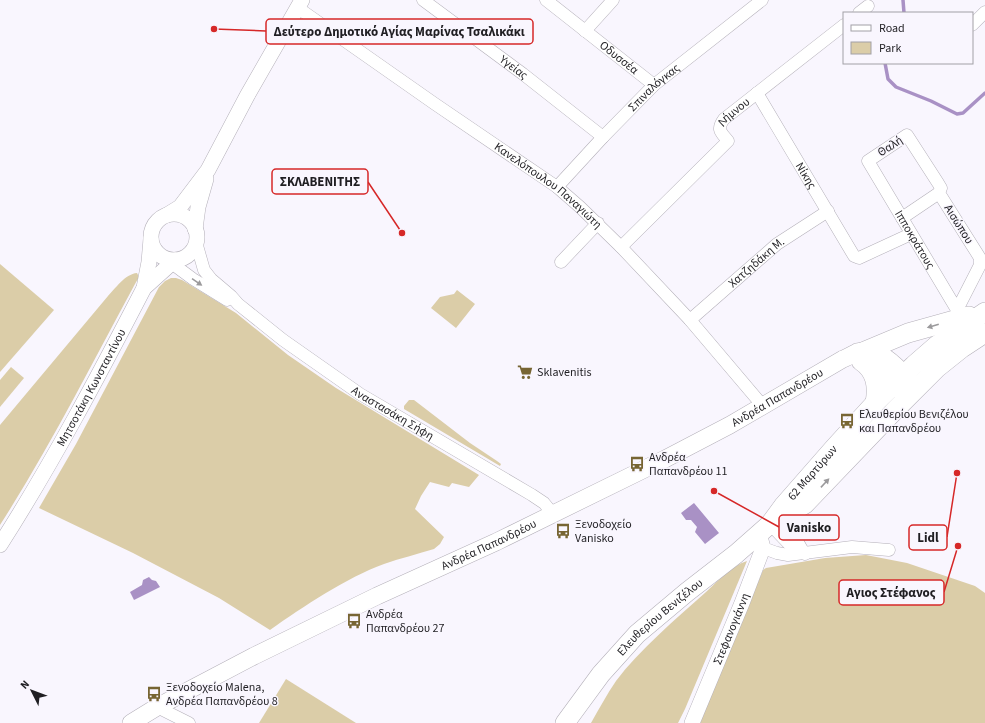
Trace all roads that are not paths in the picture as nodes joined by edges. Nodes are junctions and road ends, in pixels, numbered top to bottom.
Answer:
1 (423, 0) edge
2 (546, 0) edge
3 (613, 0) edge
4 (762, 0) edge
5 (300, 4) edge
6 (985, 12) edge
7 (973, 24) edge
8 (843, 26) edge
9 (585, 31) junction
10 (654, 85) junction
11 (757, 93) junction
12 (603, 137) junction
13 (911, 142) joint
14 (868, 161) joint
15 (208, 170) junction
16 (557, 188) junction
17 (939, 193) junction
18 (828, 211) junction
19 (167, 215) junction
20 (902, 218) junction
21 (598, 224) junction
22 (911, 234) junction
23 (196, 236) junction
24 (151, 239) junction
25 (621, 247) junction
26 (171, 261) junction
27 (561, 262) dead end
28 (144, 288) junction
29 (238, 304) junction
30 (985, 312) edge
31 (959, 314) junction
32 (690, 320) junction
33 (985, 332) edge
34 (857, 357) junction
35 (906, 386) junction
36 (875, 403) junction
37 (763, 406) junction
38 (797, 510) junction
39 (553, 514) junction
40 (764, 535) junction
41 (0, 545) edge
42 (889, 550) dead end
43 (805, 554) junction
44 (156, 707) junction
45 (131, 723) edge
46 (189, 723) edge
47 (565, 723) edge
48 (692, 723) edge

1 - 12 street, Υγείας
2 - 9 street, Οδυσσέα
3 - 9 street
4 - 10 street, Σπιναλόγκας
5 - 15 street
5 - 16 street, Κανελόπουλου Παναγιώτη
6 - 7 street
8 - 11 street, Λήμνου
9 - 10 street, Οδυσσέα
10 - 12 street, Σπιναλόγκας
11 - 18 street, Νίκης
11 - 25 street, Λήμνου
12 - 16 street, Σπιναλόγκας
13 - 14 street, Θαλή
13 - 17 street, Αισώπου
14 - 20 street, Ιπποκράτους
15 - 19 street
15 - 23 street
16 - 21 street, Κανελόπουλου Παναγιώτη
17 - 20 street
17 - 31 street, Αισώπου
18 - 22 street, Νίκης
18 - 32 street, Χατζηδάκη Μ.
19 - 23 street
19 - 24 street
20 - 22 street, Ιπποκράτους
21 - 25 street, Κανελόπουλου Παναγιώτη
21 - 27 street
22 - 31 street, Ιπποκράτους
23 - 26 street
23 - 29 street
24 - 26 street
24 - 28 street
25 - 32 street, Κανελόπουλου Παναγιώτη
26 - 28 street
26 -> 29 street
28 - 41 street, Μητσοτάκη Κωνσταντίνου
29 - 39 street, Αναστασάκη Σήφη
30 - 31 main road
30 - 35 main road, 62 Μαρτύρων
31 -> 34 main road
32 - 37 street, Κανελόπουλου Παναγιώτη
33 - 35 main road, 62 Μαρτύρων
34 - 35 main road
34 - 36 main road
34 - 37 main road, Ανδρέα Παπανδρέου
35 - 36 main road, 62 Μαρτύρων
38 -> 35 main road, 62 Μαρτύρων
36 - 40 main road, 62 Μαρτύρων
37 - 39 main road, Ανδρέα Παπανδρέου
38 - 40 main road, 62 Μαρτύρων
38 - 43 street
39 - 44 main road, Ανδρέα Παπανδρέου
40 - 43 street
40 - 43 street
40 - 47 main road, Ελευθερίου Βενιζέλου
40 - 48 street, Στεφανογιάννη
42 - 43 street
44 - 45 main road, Ανδρέα Παπανδρέου
44 - 46 street

